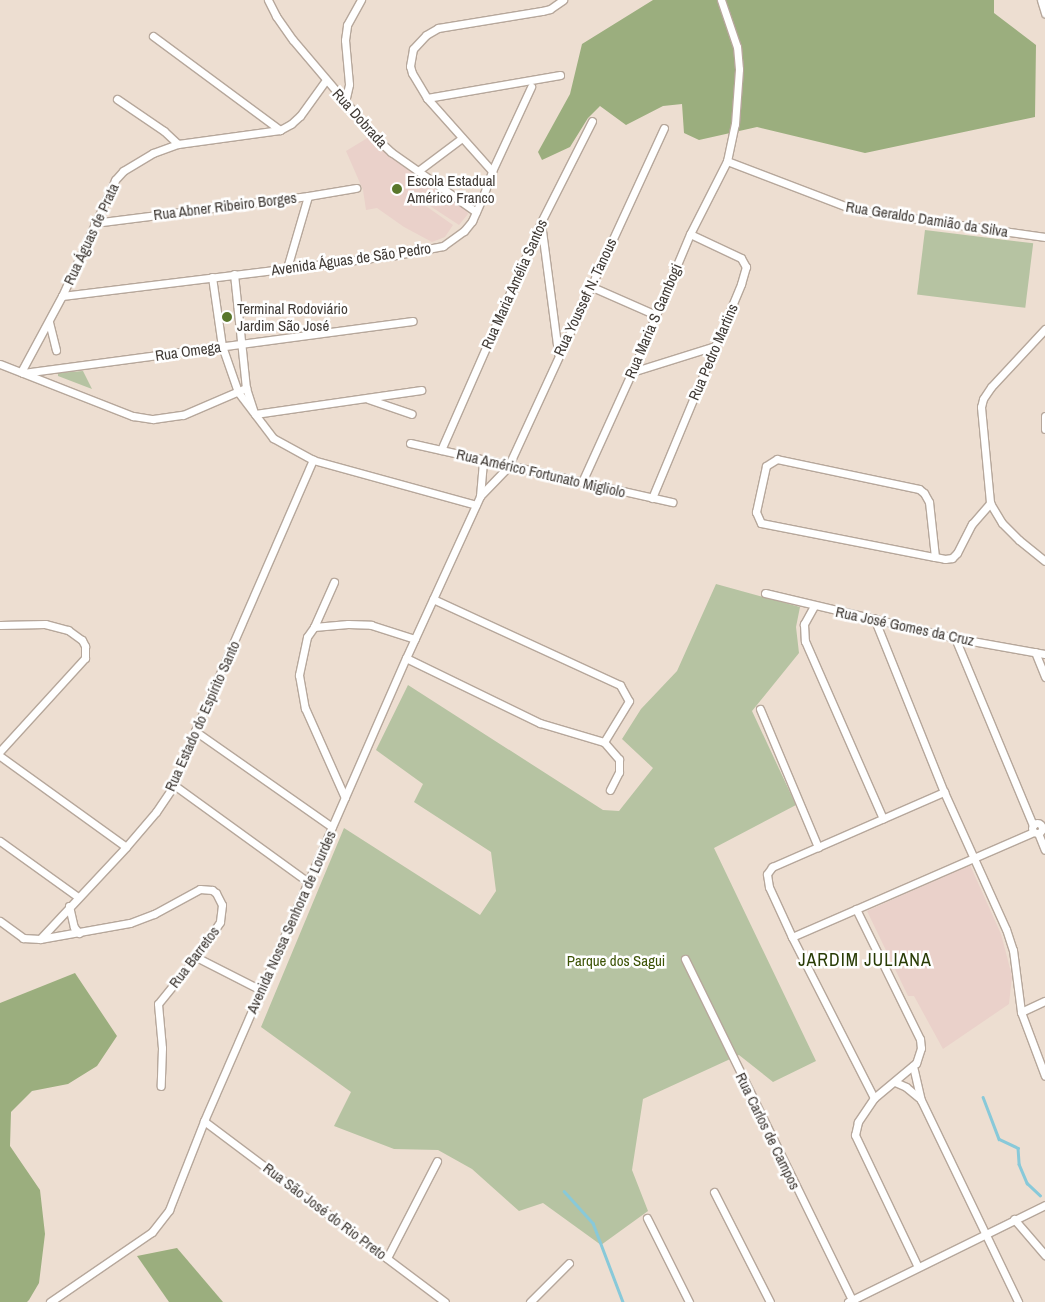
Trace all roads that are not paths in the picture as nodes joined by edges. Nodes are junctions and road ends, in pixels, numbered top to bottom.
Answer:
1 (268, 0) edge
2 (361, 0) edge
3 (563, 0) edge
4 (721, 0) edge
5 (1040, 0) edge
6 (1045, 13) edge
7 (153, 36) dead end
8 (560, 75) dead end
9 (326, 80) junction
10 (531, 87) dead end
11 (426, 98) junction
12 (117, 99) dead end
13 (345, 102) junction
14 (592, 121) dead end
15 (664, 128) dead end
16 (280, 130) junction
17 (462, 138) junction
18 (178, 144) junction
19 (727, 161) junction
20 (418, 171) junction
21 (492, 171) junction
22 (356, 188) dead end
23 (308, 196) junction
24 (476, 212) junction
25 (541, 222) junction
26 (94, 223) junction
27 (690, 234) junction
28 (1045, 237) edge
29 (286, 268) junction
30 (234, 274) junction
31 (212, 277) junction
32 (590, 286) junction
33 (62, 296) junction
34 (656, 314) junction
35 (413, 320) dead end
36 (49, 322) junction
37 (1045, 329) edge
38 (1042, 334) edge
39 (242, 344) junction
40 (222, 346) junction
41 (715, 346) junction
42 (56, 350) dead end
43 (558, 354) junction
44 (0, 364) edge
45 (22, 372) junction
46 (632, 372) junction
47 (246, 388) junction
48 (421, 390) dead end
49 (238, 392) junction
50 (365, 398) junction
51 (254, 413) junction
52 (412, 414) dead end
53 (1045, 416) edge
54 (1045, 429) edge
55 (410, 443) dead end
56 (441, 450) junction
57 (313, 460) junction
58 (483, 460) junction
59 (508, 467) junction
60 (582, 482) junction
61 (480, 496) junction
62 (652, 498) junction
63 (672, 502) dead end
64 (990, 503) junction
65 (476, 505) junction
66 (935, 557) junction
67 (1045, 561) edge
68 (334, 582) dead end
69 (765, 593) dead end
70 (434, 598) junction
71 (814, 606) junction
72 (874, 618) junction
73 (0, 625) edge
74 (314, 627) junction
75 (955, 638) junction
76 (415, 639) junction
77 (1035, 652) junction
78 (1045, 654) edge
79 (406, 658) junction
80 (1045, 677) edge
81 (760, 709) dead end
82 (195, 731) junction
83 (604, 742) junction
84 (0, 751) edge
85 (0, 756) edge
86 (174, 785) junction
87 (610, 790) dead end
88 (944, 792) junction
89 (345, 798) junction
90 (883, 819) junction
91 (332, 827) junction
92 (1038, 828) edge
93 (0, 841) edge
94 (126, 847) junction
95 (818, 847) junction
96 (1045, 850) edge
97 (975, 857) junction
98 (308, 882) junction
99 (78, 897) junction
100 (69, 906) junction
101 (856, 909) junction
102 (0, 921) edge
103 (79, 933) junction
104 (792, 936) junction
105 (40, 939) junction
106 (196, 957) junction
107 (685, 959) dead end
108 (261, 990) junction
109 (1045, 1001) edge
110 (1021, 1012) junction
111 (912, 1066) junction
112 (1045, 1076) edge
113 (895, 1082) junction
114 (161, 1086) dead end
115 (874, 1098) junction
116 (921, 1100) junction
117 (204, 1121) junction
118 (437, 1161) dead end
119 (714, 1192) dead end
120 (1045, 1205) edge
121 (648, 1218) dead end
122 (1014, 1219) junction
123 (985, 1234) junction
124 (1045, 1255) edge
125 (387, 1258) junction
126 (569, 1263) dead end
127 (918, 1268) junction
128 (851, 1301) edge
129 (50, 1302) edge
130 (445, 1302) edge
131 (530, 1302) edge
132 (689, 1302) edge
133 (770, 1302) edge
134 (1018, 1302) edge

1 - 9 street, Rua Dobrada
2 - 13 street
3 - 11 street
4 - 19 street, Rua Maria S Gambogi
5 - 6 street
7 - 16 street
8 - 11 street
9 - 13 street, Rua Dobrada
9 - 16 street, Rua Águas de Prata
10 - 21 street, Avenida Águas de São Pedro
11 - 17 street
12 - 18 street
13 - 20 street, Rua Dobrada
14 - 25 street, Rua Maria Amélia Santos
15 - 32 street, Rua Youssef N. Tanous
16 - 18 street, Rua Águas de Prata
17 - 20 street
17 - 21 street
18 - 26 street, Rua Águas de Prata
19 - 27 street, Rua Maria S Gambogi
19 - 28 street, Rua Geraldo Damião da Silva
20 - 24 street, Rua Dobrada
21 - 24 street, Avenida Águas de São Pedro
22 - 23 street, Rua Abner Ribeiro Borges
23 - 26 street, Rua Abner Ribeiro Borges
23 - 29 street
24 - 29 street, Avenida Águas de São Pedro
25 - 43 street
25 - 56 street, Rua Maria Amélia Santos
26 - 33 street, Rua Águas de Prata
27 - 34 street, Rua Maria S Gambogi
27 - 41 street, Rua Pedro Martins
29 - 30 street, Avenida Águas de São Pedro
30 - 31 street, Avenida Águas de São Pedro
30 - 39 street
31 - 33 street, Avenida Águas de São Pedro
31 - 40 street
32 - 34 street
32 - 43 street, Rua Youssef N. Tanous
33 - 36 street, Rua Águas de Prata
34 - 46 street, Rua Maria S Gambogi
35 - 39 street, Rua Omega
36 - 42 street
36 - 45 street, Rua Águas de Prata
37 - 38 street
38 - 64 street
39 - 40 street, Rua Omega
39 - 47 street
40 - 45 street, Rua Omega
40 - 49 street
41 - 46 street
41 - 62 street, Rua Pedro Martins
43 - 59 street, Rua Youssef N. Tanous
44 - 45 street
45 - 49 street
46 - 60 street, Rua Maria S Gambogi
47 - 49 street
47 - 51 street
48 - 50 street
49 - 51 street
50 - 51 street
50 - 52 street
51 - 57 street
53 - 54 street
55 - 56 street, Rua Américo Fortunato Migliolo
56 - 58 street, Rua Américo Fortunato Migliolo
57 - 65 street
57 - 82 street, Rua Estado do Espírito Santo
58 - 59 street, Rua Américo Fortunato Migliolo
58 - 61 street
59 - 60 street, Rua Américo Fortunato Migliolo
59 - 61 street, Rua Youssef N. Tanous
60 - 62 street, Rua Américo Fortunato Migliolo
61 - 65 street, Avenida Nossa Senhora de Lourdes
62 - 63 street, Rua Américo Fortunato Migliolo
64 - 66 street
64 - 67 street
65 - 70 street, Avenida Nossa Senhora de Lourdes
66 - 66 street
68 - 74 street
69 - 71 street, Rua José Gomes da Cruz
70 - 76 street, Avenida Nossa Senhora de Lourdes
70 - 83 street
71 - 72 street, Rua José Gomes da Cruz
71 - 90 street
72 - 75 street, Rua José Gomes da Cruz
72 - 88 street
73 - 84 street
74 - 76 street
74 - 89 street
75 - 77 street, Rua José Gomes da Cruz
75 - 92 street
76 - 79 street, Avenida Nossa Senhora de Lourdes
77 - 78 street, Rua José Gomes da Cruz
77 - 80 street
79 - 83 street
79 - 89 street, Avenida Nossa Senhora de Lourdes
81 - 95 street
82 - 86 street, Rua Estado do Espírito Santo
82 - 91 street
83 - 87 street
85 - 94 street
86 - 94 street, Rua Estado do Espírito Santo
86 - 98 street
88 - 90 street
88 - 97 street
89 - 91 street, Avenida Nossa Senhora de Lourdes
90 - 95 street
91 - 98 street, Avenida Nossa Senhora de Lourdes
92 - 96 street
92 - 97 street
93 - 99 street
94 - 99 street, Rua Estado do Espírito Santo
95 - 104 street
97 - 101 street
97 - 110 street
98 - 108 street, Avenida Nossa Senhora de Lourdes
99 - 100 street, Rua Estado do Espírito Santo
100 - 103 street
100 - 105 street, Rua Estado do Espírito Santo
101 - 104 street
101 - 111 street
102 - 105 street
103 - 105 street, Rua Barretos
103 - 106 street, Rua Barretos
104 - 115 street
106 - 108 street
106 - 114 street, Rua Barretos
107 - 128 street, Rua Carlos de Campos
108 - 117 street, Avenida Nossa Senhora de Lourdes
109 - 110 street
110 - 112 street
111 - 113 street
111 - 116 street
113 - 115 street
113 - 116 street
115 - 127 street
116 - 123 street
117 - 125 street, Rua São José do Rio Preto
117 - 129 street, Avenida Nossa Senhora de Lourdes
118 - 125 street
119 - 133 street
120 - 122 street
121 - 132 street
122 - 123 street
122 - 124 street
123 - 127 street
123 - 134 street
125 - 130 street, Rua São José do Rio Preto
126 - 131 street
127 - 128 street

